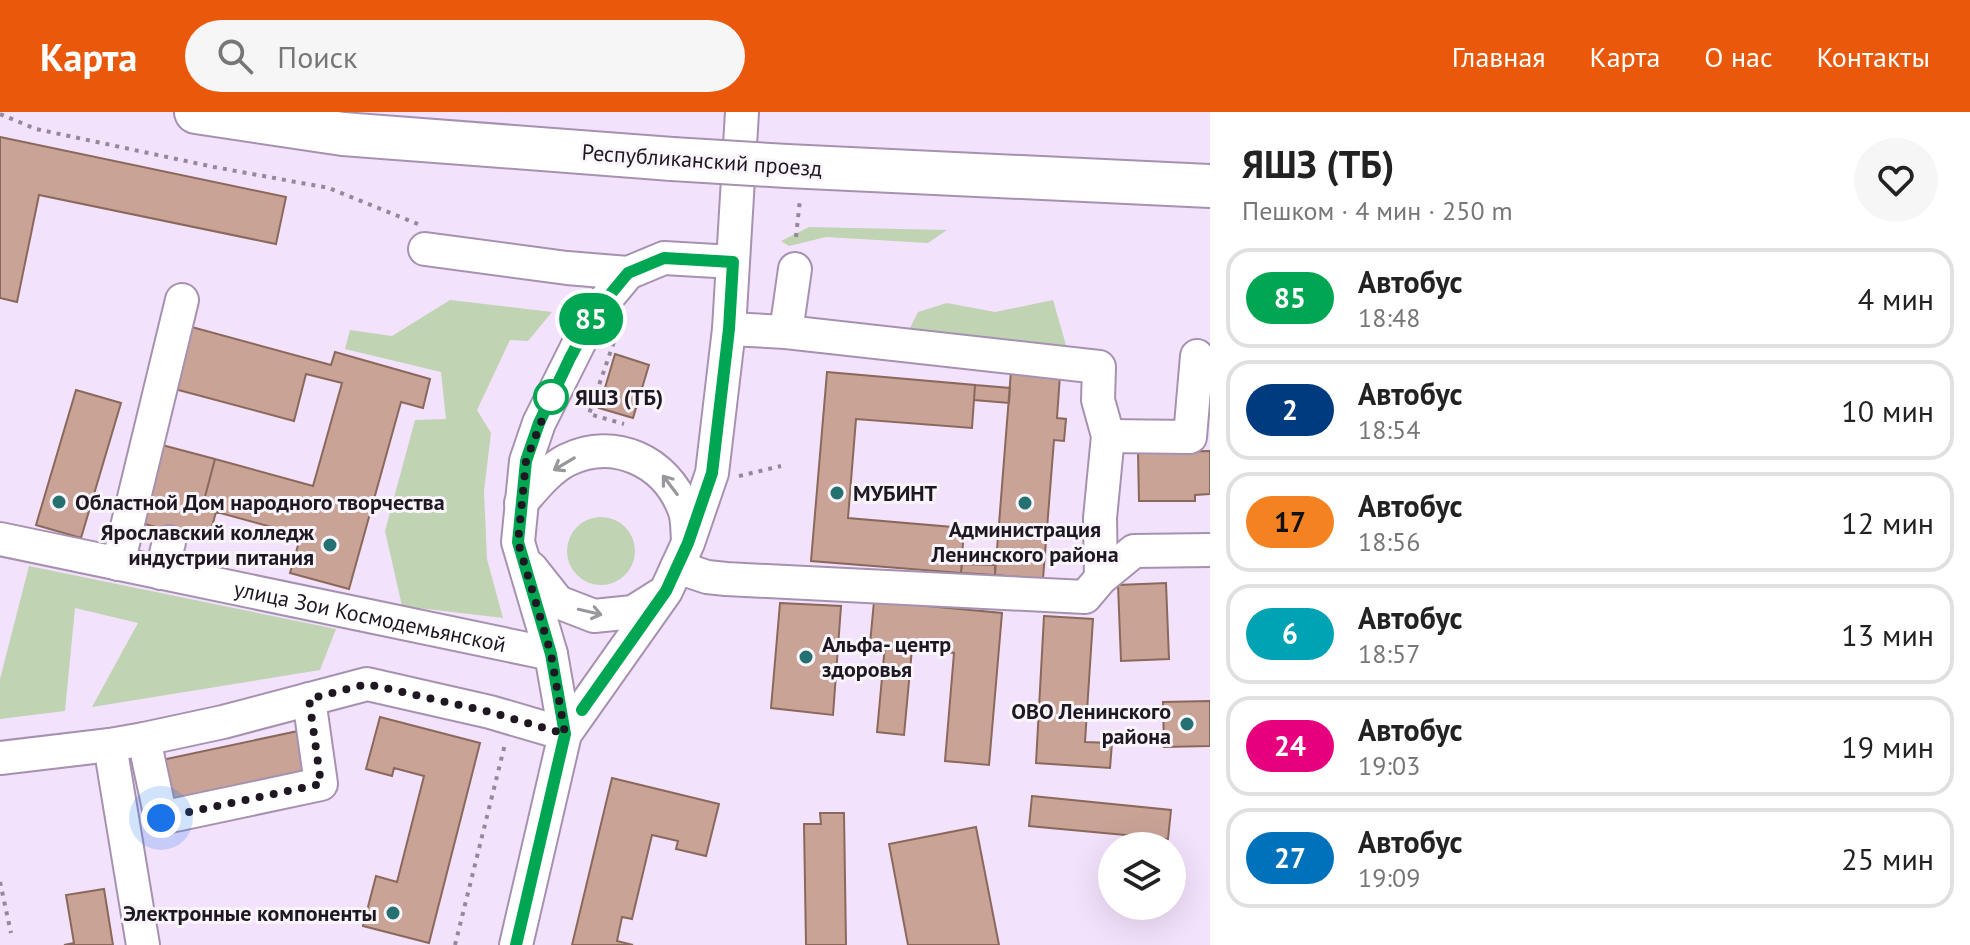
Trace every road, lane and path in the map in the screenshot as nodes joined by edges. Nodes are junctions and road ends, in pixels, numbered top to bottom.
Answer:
1 (196, 112) edge
2 (721, 112) edge
3 (742, 112) edge
4 (0, 114) edge
5 (794, 181) junction
6 (1210, 186) edge
7 (796, 237) dead end
8 (425, 249) joint
9 (722, 261) junction
10 (795, 269) dead end
11 (628, 273) junction
12 (182, 300) dead end
13 (622, 322) dead end
14 (729, 329) junction
15 (786, 332) junction
16 (1197, 356) dead end
17 (589, 414) dead end
18 (1108, 436) junction
19 (781, 466) dead end
20 (733, 477) dead end
21 (521, 503) junction
22 (0, 541) edge
23 (518, 542) junction
24 (1210, 550) edge
25 (118, 564) junction
26 (677, 567) junction
27 (1101, 578) junction
28 (551, 654) junction
29 (309, 699) junction
30 (511, 718) junction
31 (565, 734) junction
32 (144, 739) junction
33 (110, 745) junction
34 (0, 758) edge
35 (0, 882) edge
36 (11, 933) dead end
37 (143, 945) edge
38 (455, 945) edge
39 (516, 945) edge

1 - 5 main road, Республиканский проезд, bridge
2 - 9 street
3 - 9 street
4 - 8 path
5 - 6 main road, Республиканский проезд
5 - 7 path
8 - 11 street
9 - 11 street
9 - 14 street
10 - 15 street
11 - 21 street
12 - 25 street
13 - 17 path
14 - 15 street
14 - 26 street
15 - 18 street
16 - 18 street
18 - 27 street
19 - 20 path
21 - 23 street
26 -> 21 street
22 - 25 street, улица Зои Космодемьянской
23 -> 26 street
23 - 28 street
24 - 27 street
25 - 28 street, улица Зои Космодемьянской
26 - 27 street
26 - 31 street
28 - 31 street
29 - 30 street
29 - 32 street
29 - 32 street
30 - 31 street
30 - 38 path
31 - 39 street
32 - 33 street
33 - 34 street
33 - 37 street
35 - 36 path

